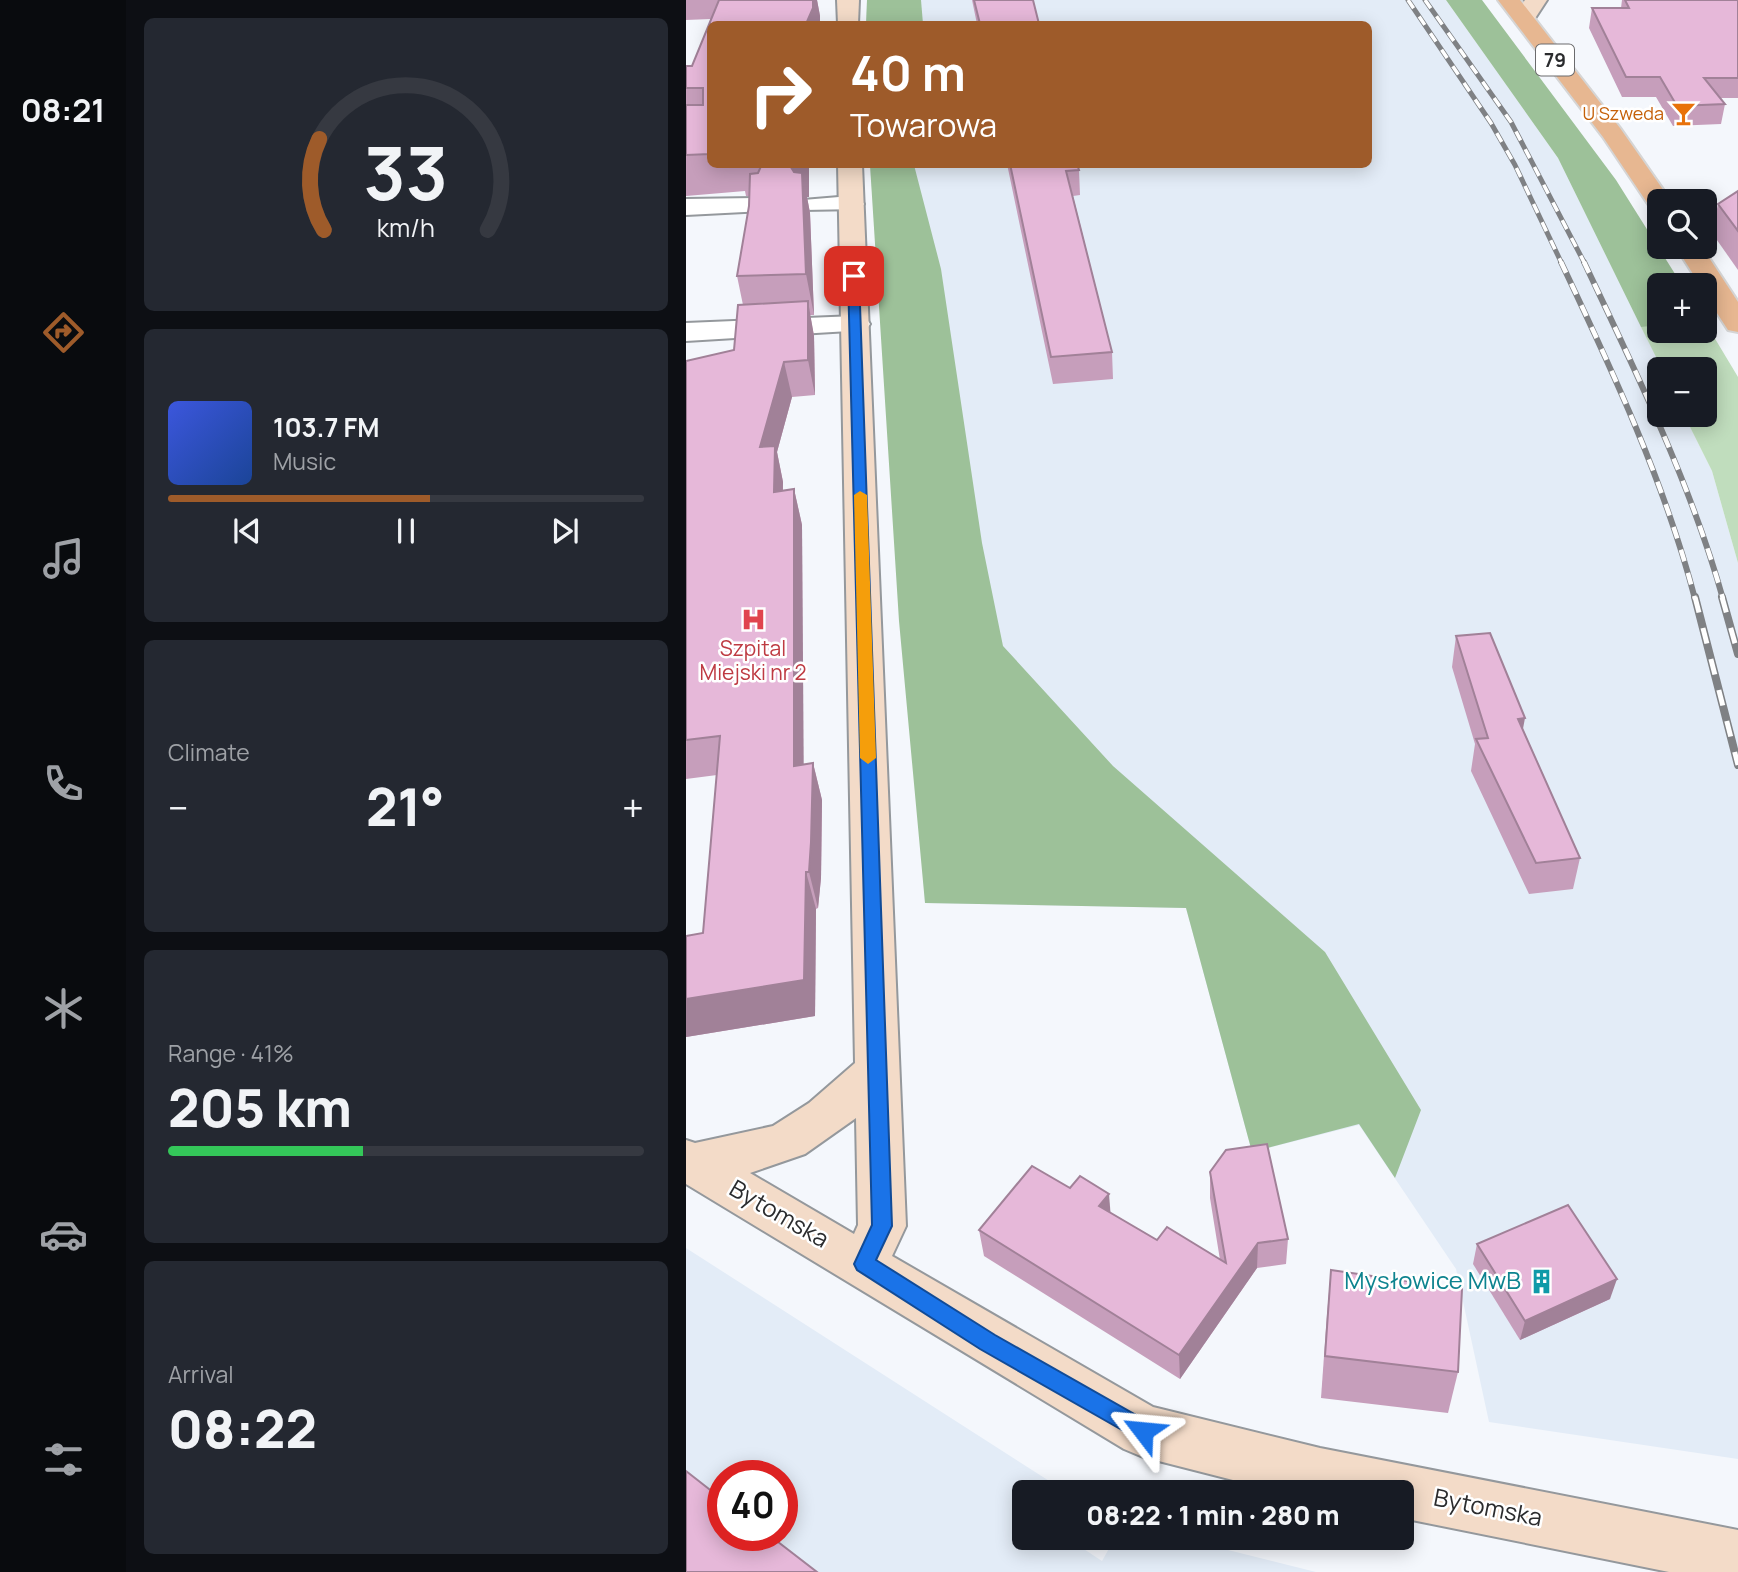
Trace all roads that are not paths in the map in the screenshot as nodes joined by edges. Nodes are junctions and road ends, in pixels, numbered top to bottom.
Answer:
1 (848, 0) edge
2 (1523, 6) edge
3 (848, 21) edge
4 (850, 168) edge
5 (1650, 189) edge
6 (851, 204) junction
7 (812, 205) dead end
8 (755, 206) edge
9 (686, 207) edge
10 (1697, 259) edge
11 (856, 324) junction
12 (1738, 324) edge
13 (686, 332) edge
14 (878, 1068) junction
15 (689, 1162) edge
16 (864, 1264) junction
17 (1738, 1558) edge

1 - 3 street
2 - 5 main road, 79
4 - 6 street
6 - 7 street
6 - 11 street
8 - 9 street
10 - 12 main road
11 - 13 street
11 - 14 street
14 - 15 street
14 - 16 street
15 - 16 street, Bytomska
16 - 17 street, Bytomska

